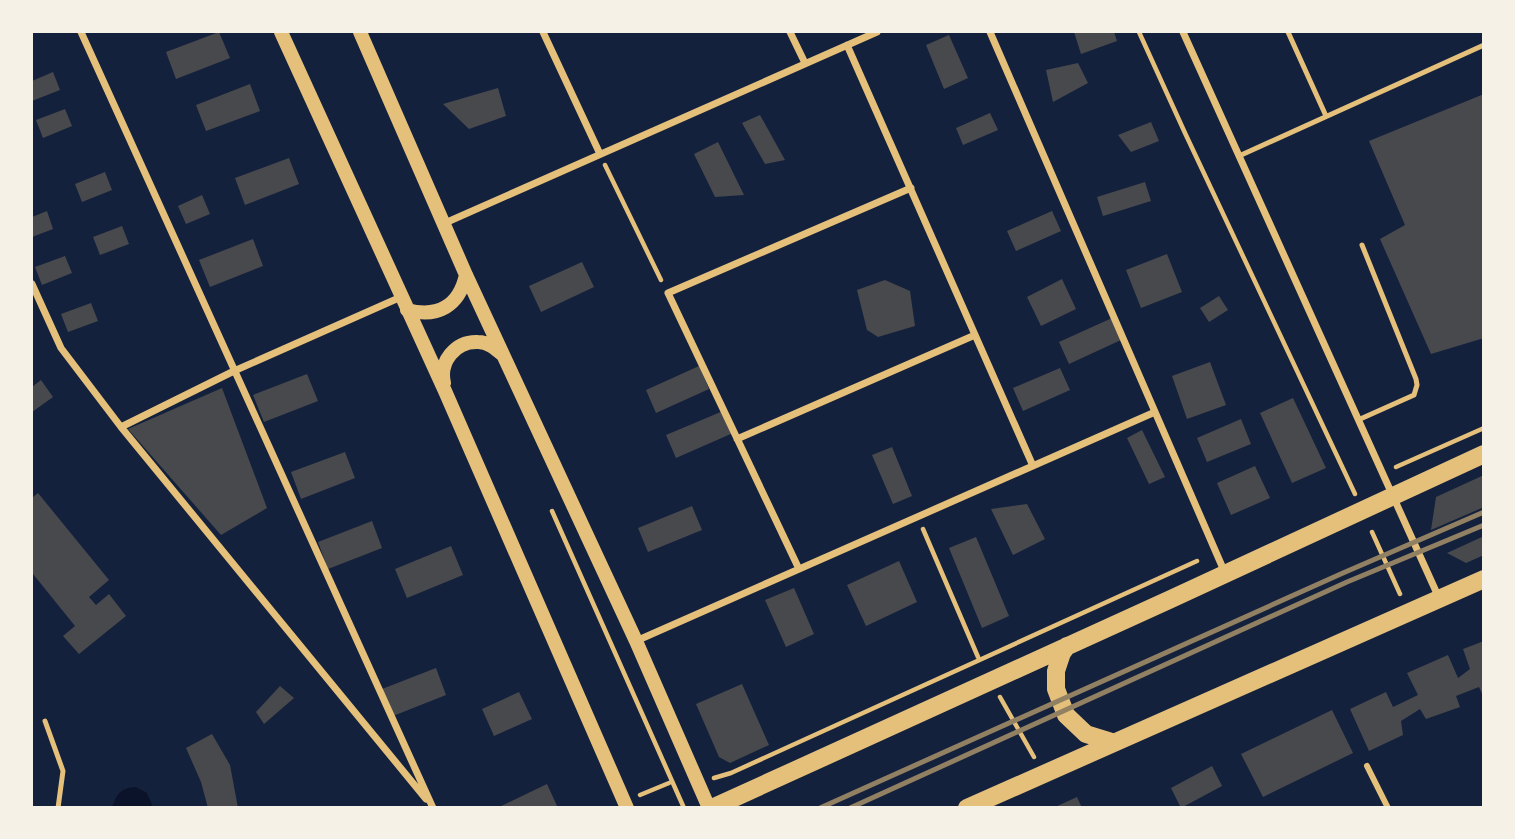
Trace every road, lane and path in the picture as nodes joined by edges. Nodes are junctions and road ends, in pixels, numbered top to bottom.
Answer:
1 (81, 32) edge
2 (281, 32) edge
3 (360, 32) edge
4 (543, 32) edge
5 (790, 32) edge
6 (877, 32) edge
7 (990, 32) edge
8 (1139, 32) edge
9 (1183, 32) edge
10 (1288, 32) edge
11 (847, 45) junction
12 (1483, 45) edge
13 (805, 63) junction
14 (1326, 116) junction
15 (600, 154) junction
16 (1239, 156) junction
17 (911, 188) junction
18 (444, 223) junction
19 (1362, 245) dead end
20 (466, 275) junction
21 (32, 284) edge
22 (668, 293) junction
23 (404, 303) junction
24 (975, 335) junction
25 (504, 355) junction
26 (234, 371) junction
27 (445, 391) junction
28 (1155, 412) junction
29 (1358, 420) junction
30 (121, 426) junction
31 (1483, 428) edge
32 (737, 439) junction
33 (1483, 454) edge
34 (1033, 466) junction
35 (1383, 473) junction
36 (1393, 496) junction
37 (550, 505) dead end
38 (1362, 510) junction
39 (918, 517) junction
40 (1372, 532) dead end
41 (799, 569) junction
42 (1225, 574) junction
43 (1483, 579) edge
44 (1401, 595) dead end
45 (1439, 598) junction
46 (636, 641) junction
47 (1067, 646) junction
48 (978, 657) dead end
49 (1000, 696) dead end
50 (45, 721) dead end
51 (1112, 742) junction
52 (1035, 758) dead end
53 (1367, 766) dead end
54 (670, 783) junction
55 (639, 796) dead end
56 (58, 807) edge
57 (433, 807) edge
58 (627, 807) edge
59 (684, 807) edge
60 (710, 807) edge
61 (967, 807) edge
62 (1388, 807) edge

1 - 26 street
2 - 23 main road
3 - 18 main road
4 - 15 street
5 - 13 street
6 - 11 street
7 - 28 street
8 - 38 path
9 - 16 street
10 - 14 lane
11 - 13 street
11 - 17 street
12 - 14 lane
13 - 15 street
14 - 16 lane
15 - 18 street
15 - 22 path
16 - 29 street
17 - 22 street
17 - 24 street
18 - 20 main road
19 - 29 lane
20 - 23 main road
20 - 25 main road
21 - 30 street
22 - 32 street
23 - 26 street
23 - 27 main road
24 - 32 street
24 - 34 street
25 - 27 main road
25 - 46 main road
26 - 30 street
26 - 57 street
27 - 58 main road
28 - 34 street
28 - 42 street
29 - 35 street
30 - 57 street
31 - 35 path
32 - 41 street
33 - 36 main road
34 - 39 street
35 - 36 street
36 - 38 main road
36 - 45 street
37 - 54 path
38 - 42 main road
39 - 41 street
39 - 48 path
40 - 44 path
41 - 46 street
42 - 47 main road
43 - 45 main road
45 - 51 main road
46 - 60 main road
47 - 51 main road
47 - 60 main road
49 - 52 path
50 - 56 lane
51 - 61 main road
53 - 62 street
54 - 55 path
54 - 59 path

